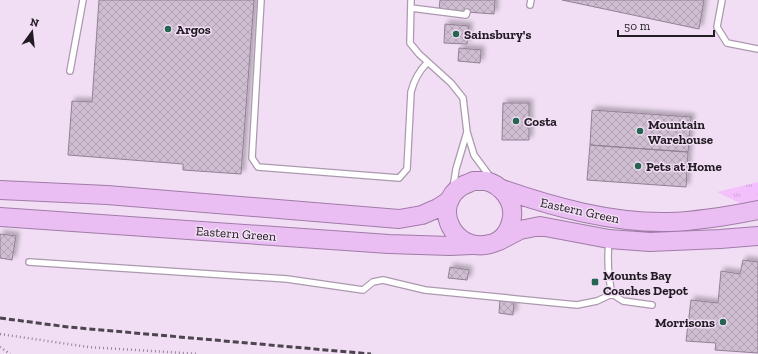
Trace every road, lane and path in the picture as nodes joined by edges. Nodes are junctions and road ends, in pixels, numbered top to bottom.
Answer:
1 (83, 0) edge
2 (261, 0) edge
3 (412, 0) edge
4 (722, 0) edge
5 (411, 8) junction
6 (467, 12) dead end
7 (758, 49) edge
8 (427, 63) junction
9 (70, 71) dead end
10 (467, 132) junction
11 (497, 186) junction
12 (0, 190) edge
13 (451, 198) junction
14 (758, 210) edge
15 (0, 217) edge
16 (758, 236) edge
17 (609, 240) junction
18 (499, 241) junction
19 (472, 245) junction
20 (29, 262) dead end
21 (612, 294) junction
22 (652, 305) dead end
23 (0, 334) edge
24 (0, 347) edge
25 (10, 354) edge
26 (198, 354) edge

1 - 9 lane
2 - 8 lane
3 - 5 lane
4 - 7 lane
5 - 6 lane
5 - 8 lane
8 - 10 lane
10 - 11 lane
10 - 13 lane
11 - 13 highway
11 - 14 highway, Eastern Green
11 - 18 highway
12 - 13 highway, Eastern Green
13 - 19 highway
15 - 19 highway, Eastern Green
16 - 17 highway, Eastern Green
17 - 18 highway, Eastern Green
17 - 21 lane
18 - 19 highway
20 - 21 lane
21 - 22 lane
23 - 26 path
24 - 25 path

